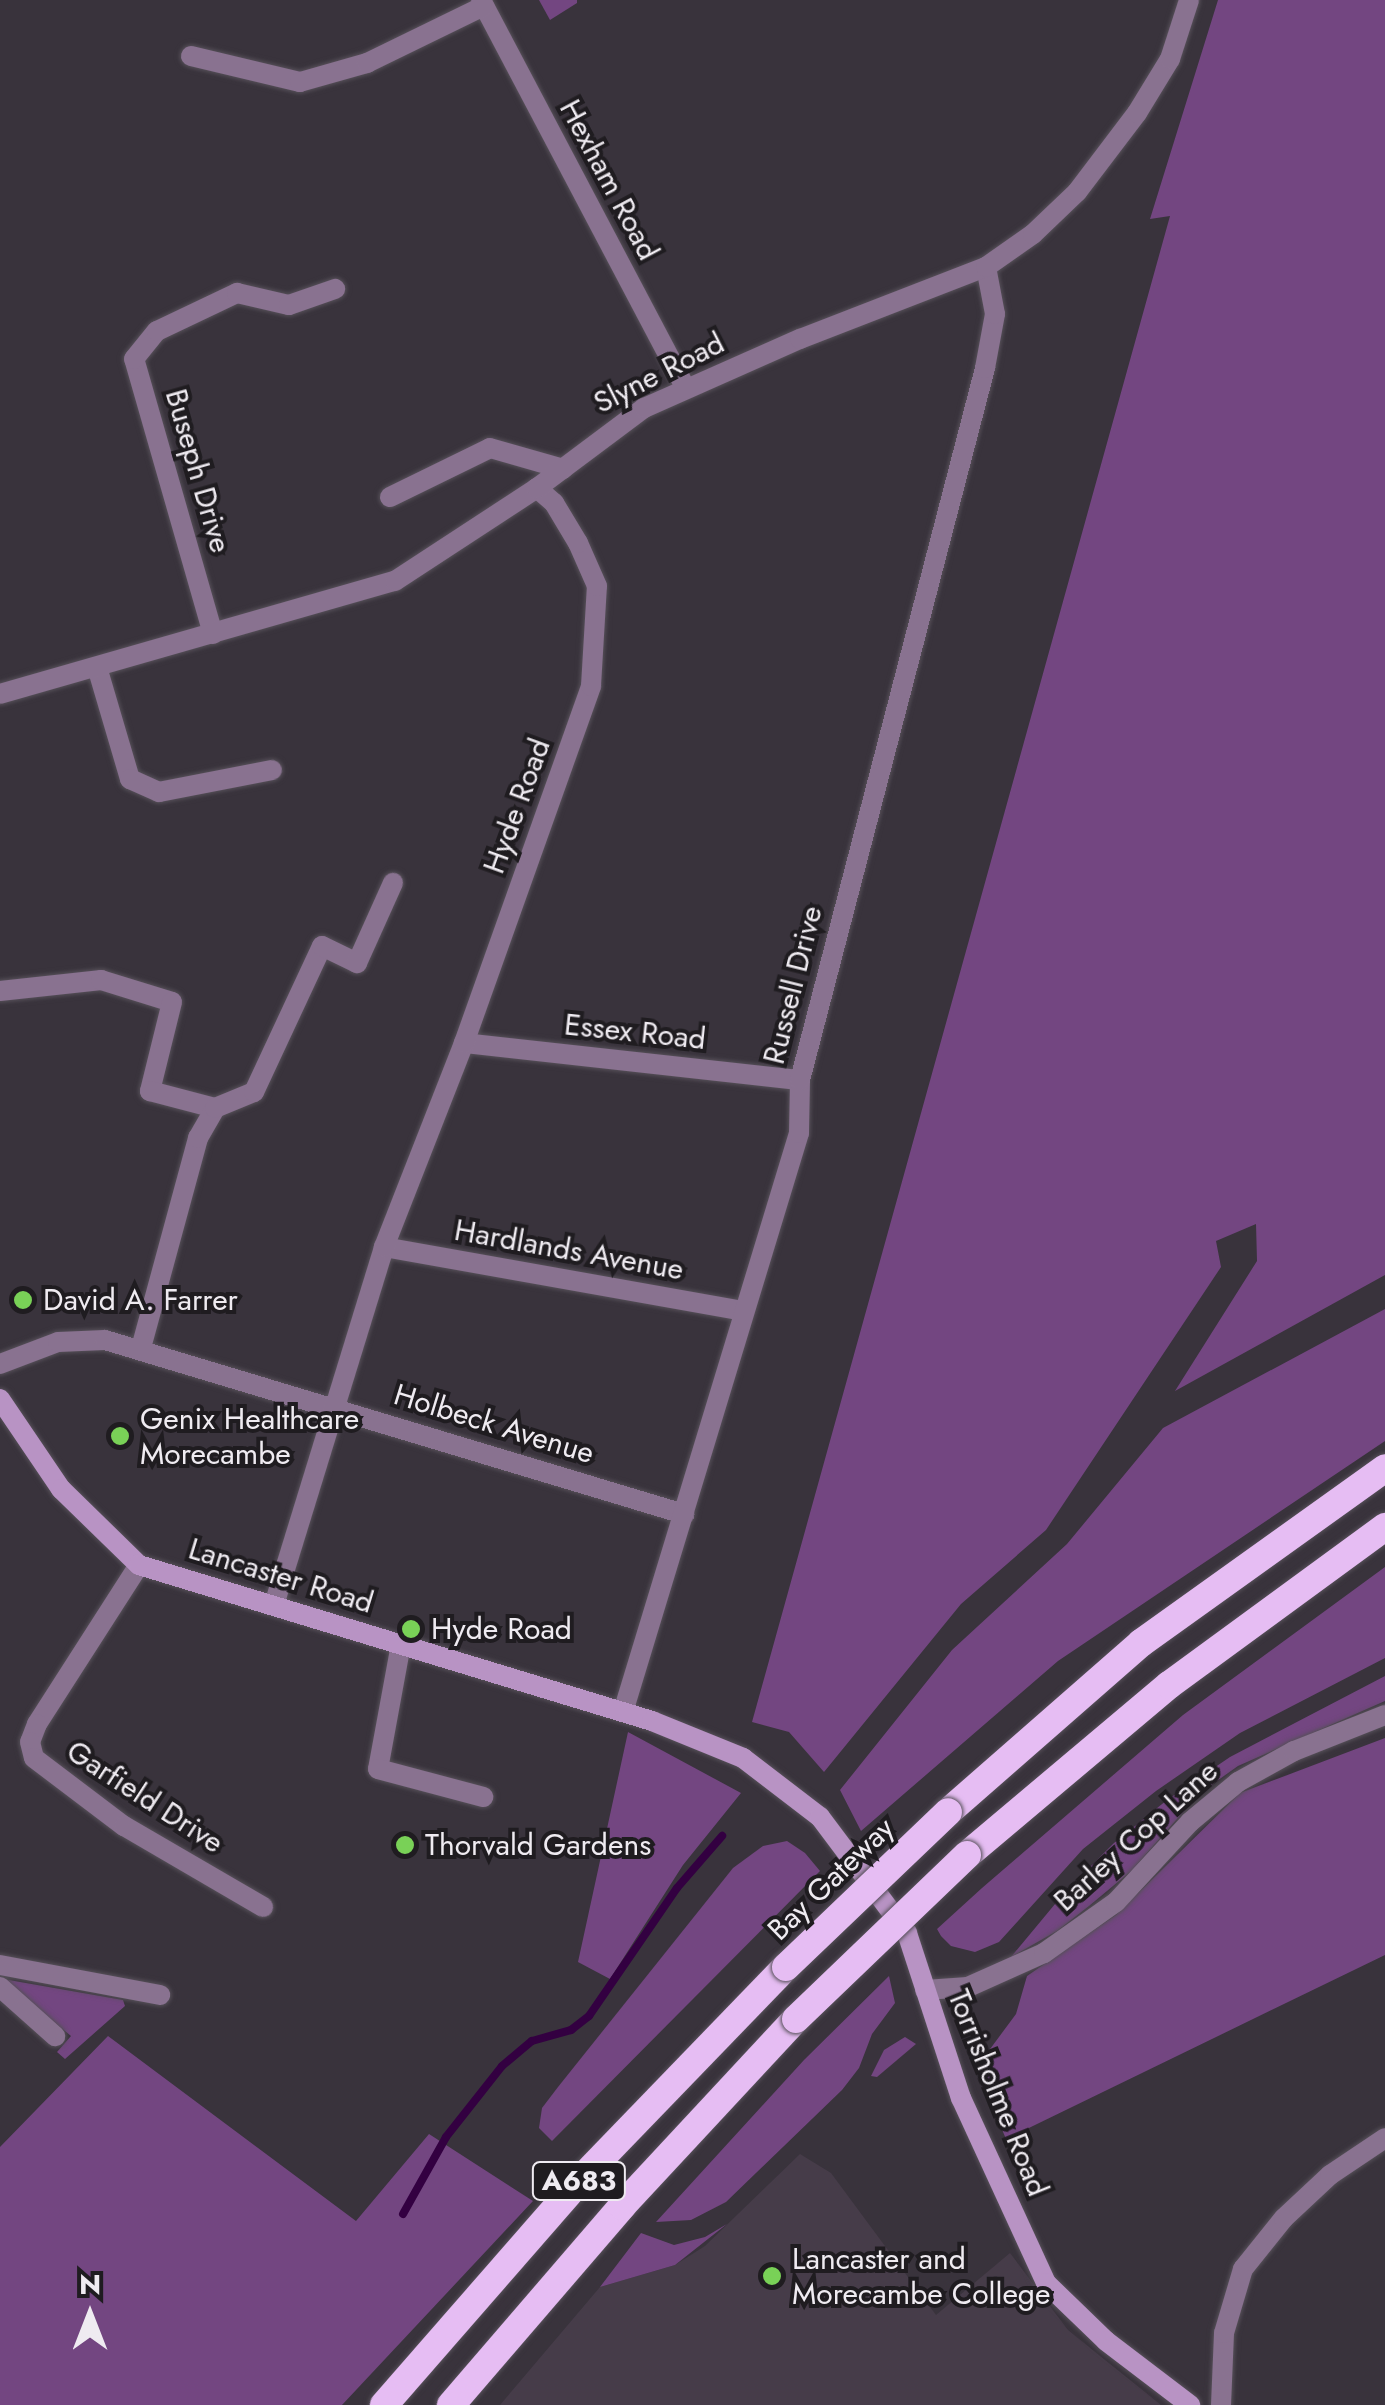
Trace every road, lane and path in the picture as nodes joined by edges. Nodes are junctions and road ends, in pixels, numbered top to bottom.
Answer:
1 (1189, 0) edge
2 (483, 3) edge
3 (191, 56) dead end
4 (986, 266) junction
5 (335, 289) dead end
6 (685, 387) junction
7 (563, 469) junction
8 (537, 488) junction
9 (390, 497) dead end
10 (214, 634) junction
11 (96, 667) junction
12 (0, 694) edge
13 (272, 770) dead end
14 (393, 883) dead end
15 (0, 990) edge
16 (464, 1044) junction
17 (800, 1080) junction
18 (215, 1108) junction
19 (384, 1247) junction
20 (743, 1312) junction
21 (141, 1348) junction
22 (0, 1364) edge
23 (0, 1399) edge
24 (335, 1408) junction
25 (1385, 1468) edge
26 (684, 1514) junction
27 (1385, 1527) edge
28 (138, 1565) junction
29 (274, 1605) junction
30 (400, 1644) junction
31 (622, 1712) junction
32 (1385, 1715) edge
33 (483, 1798) dead end
34 (263, 1907) dead end
35 (0, 1965) edge
36 (922, 1980) junction
37 (0, 1986) edge
38 (160, 1995) dead end
39 (55, 2036) dead end
40 (1385, 2138) edge
41 (384, 2405) edge
42 (451, 2405) edge
43 (1190, 2405) edge
44 (1221, 2405) edge

1 - 4 street, Slyne Road
2 - 3 street
2 - 6 street, Hexham Road
4 - 6 street, Slyne Road
4 - 17 street, Russell Drive
5 - 10 street, Buseph Drive
6 - 7 street, Slyne Road
7 - 8 street, Slyne Road
7 - 9 street
8 - 10 street, Slyne Road
8 - 16 street, Hyde Road
10 - 11 street, Slyne Road
11 - 12 street, Slyne Road
11 - 13 street
14 - 18 street
15 - 18 street
16 - 17 street, Essex Road
16 - 19 street, Hyde Road
17 - 20 street, Russell Drive
18 - 21 street
19 - 20 street, Hardlands Avenue
19 - 24 street, Hyde Road
20 - 26 street, Russell Drive
21 - 22 street, Holbeck Avenue
21 - 24 street, Holbeck Avenue
23 - 28 main road, Lancaster Road
24 - 26 street, Holbeck Avenue
24 - 29 street, Hyde Road
25 - 41 highway, Bay Gateway / A683, bridge
26 - 31 street, Russell Drive
27 - 42 highway, A683, bridge
28 - 29 main road, Lancaster Road
28 - 34 street, Garfield Drive
29 - 30 main road, Lancaster Road
30 - 31 main road, Lancaster Road
30 - 33 street
31 - 36 main road, Lancaster Road
32 - 36 street, Barley Cop Lane
35 - 38 street
36 - 43 main road, Torrisholme Road
37 - 39 street
40 - 44 street

